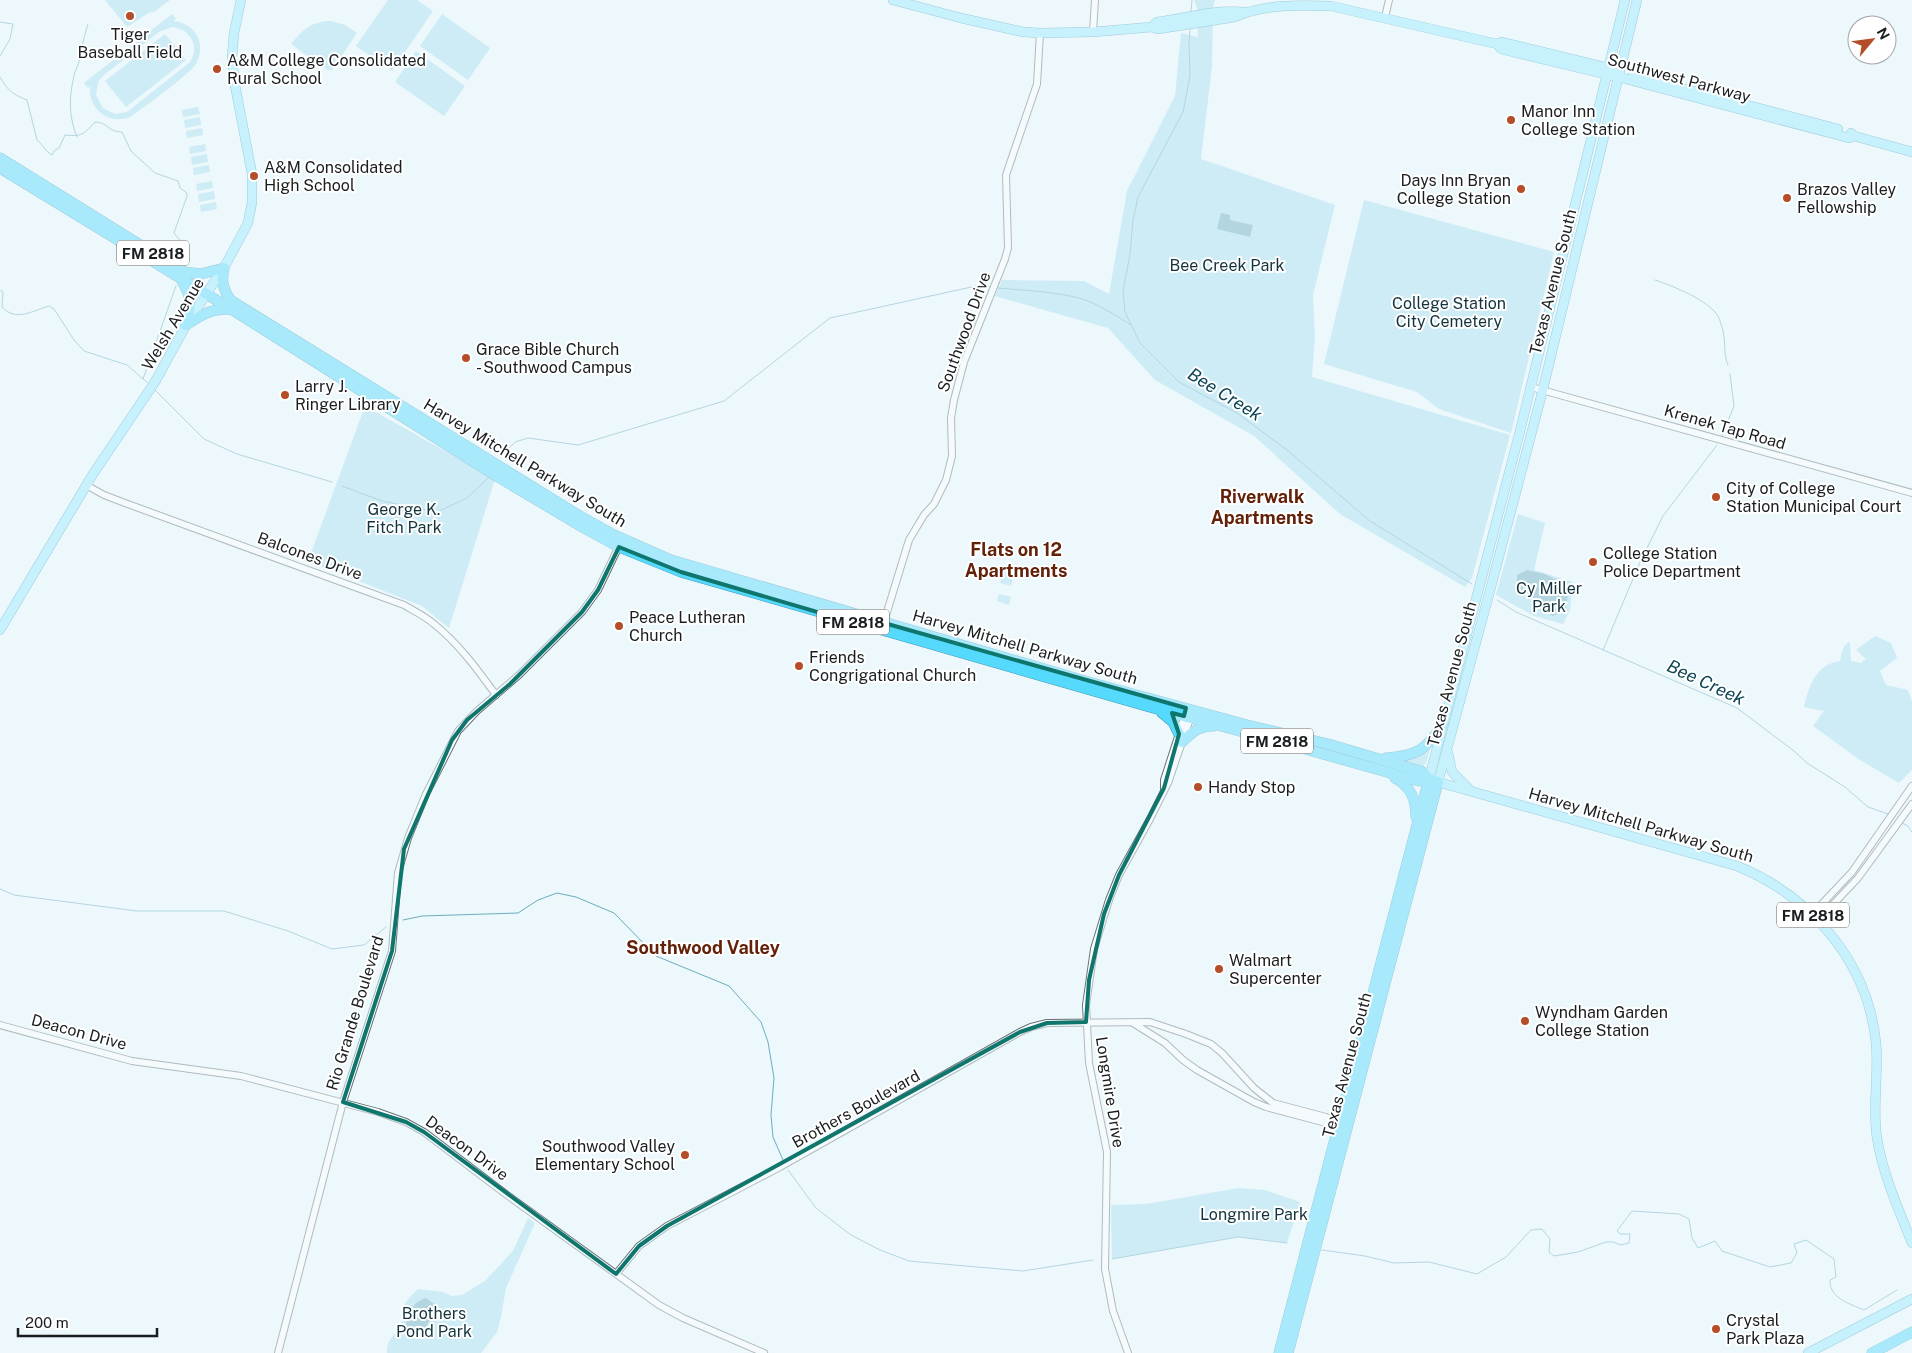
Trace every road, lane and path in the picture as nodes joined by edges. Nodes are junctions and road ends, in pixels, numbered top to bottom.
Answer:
1 (241, 0) edge
2 (893, 0) edge
3 (1095, 0) edge
4 (1389, 0) edge
5 (1624, 0) edge
6 (1636, 0) edge
7 (1385, 17) junction
8 (1093, 32) junction
9 (1040, 33) junction
10 (1608, 71) junction
11 (1619, 74) junction
12 (1704, 93) junction
13 (1688, 96) junction
14 (1751, 105) junction
15 (1730, 108) junction
16 (1793, 117) junction
17 (1772, 118) junction
18 (1854, 136) junction
19 (1912, 152) edge
20 (0, 158) edge
21 (0, 168) edge
22 (1578, 192) junction
23 (1589, 195) junction
24 (224, 268) junction
25 (182, 275) junction
26 (209, 292) junction
27 (231, 305) junction
28 (186, 325) junction
29 (1531, 387) junction
30 (372, 389) junction
31 (1542, 390) junction
32 (360, 391) junction
33 (86, 485) junction
34 (1912, 493) edge
35 (621, 543) junction
36 (1480, 585) junction
37 (1469, 626) junction
38 (883, 627) junction
39 (1480, 628) junction
40 (0, 630) edge
41 (1471, 662) junction
42 (496, 695) junction
43 (1150, 707) junction
44 (1188, 713) junction
45 (1444, 724) junction
46 (1219, 726) junction
47 (1181, 738) junction
48 (1448, 748) junction
49 (1376, 758) junction
50 (1385, 772) junction
51 (1434, 781) junction
52 (1912, 786) edge
53 (1471, 791) junction
54 (1912, 804) edge
55 (1416, 829) junction
56 (1816, 918) junction
57 (1086, 1022) junction
58 (1132, 1022) junction
59 (0, 1024) edge
60 (342, 1102) junction
61 (1343, 1125) junction
62 (1912, 1243) edge
63 (616, 1274) junction
64 (1912, 1293) edge
65 (1908, 1302) edge
66 (1287, 1321) junction
67 (1912, 1332) edge
68 (1293, 1333) junction
69 (278, 1353) edge
70 (764, 1353) edge
71 (1128, 1353) edge
72 (1279, 1353) edge
73 (1288, 1353) edge
74 (1808, 1353) edge
75 (1872, 1353) edge

1 - 24 main road, Welsh Avenue
2 - 9 main road, Southwest Parkway
3 - 8 street
4 - 7 street
5 - 10 main road, Texas Avenue South
6 - 11 main road, Texas Avenue South
7 - 8 main road, Southwest Parkway
7 - 10 main road, Southwest Parkway
8 - 9 main road, Southwest Parkway
9 - 38 street, Southwood Drive
10 - 11 main road, Southwest Parkway
10 - 22 main road, Texas Avenue South
11 - 12 main road, Southwest Parkway
11 - 13 main road, Southwest Parkway
11 - 23 main road, Texas Avenue South
12 - 13 main road
12 - 14 main road, Southwest Parkway
13 - 15 main road, Southwest Parkway
14 - 15 main road
14 - 16 main road, Southwest Parkway
15 - 17 main road, Southwest Parkway
16 - 17 main road
16 - 18 main road, Southwest Parkway
17 - 18 main road, Southwest Parkway
18 - 19 main road, Southwest Parkway
20 - 25 highway, Harvey Mitchell Parkway South / FM 2818
21 - 25 highway, Harvey Mitchell Parkway South / FM 2818
22 - 23 main road
22 - 29 main road, Texas Avenue South
23 - 31 main road, Texas Avenue South
24 - 25 highway
24 - 26 main road, Welsh Avenue
24 - 27 highway
25 - 26 highway, Harvey Mitchell Parkway South / FM 2818
25 - 28 highway
26 - 27 highway, Harvey Mitchell Parkway South / FM 2818
26 - 28 main road, Welsh Avenue
27 - 28 highway
27 - 30 highway, Harvey Mitchell Parkway South / FM 2818
27 - 32 highway, Harvey Mitchell Parkway South / FM 2818
28 - 33 main road, Welsh Avenue
29 - 31 street, Krenek Tap Road
29 - 36 main road, Texas Avenue South
30 - 32 highway
30 - 35 highway, Harvey Mitchell Parkway South / FM 2818
31 - 34 street, Krenek Tap Road
31 - 39 main road, Texas Avenue South
32 - 35 highway, Harvey Mitchell Parkway South / FM 2818
33 - 40 main road, Welsh Avenue
33 - 42 street, Balcones Drive
35 - 38 highway, Harvey Mitchell Parkway South / FM 2818
35 - 42 street, Rio Grande Boulevard
36 - 37 main road, Texas Avenue South
36 - 39 main road
37 - 41 main road
37 - 45 main road, Texas Avenue South
38 - 43 highway, Harvey Mitchell Parkway South / FM 2818
38 - 44 highway, Harvey Mitchell Parkway South / FM 2818
39 - 41 main road, Texas Avenue South
41 - 48 main road, Texas Avenue South
42 - 60 street, Rio Grande Boulevard
43 - 44 highway, Harvey Mitchell Parkway South / FM 2818
43 - 47 highway
44 - 46 highway, Harvey Mitchell Parkway South / FM 2818
44 - 47 street, Longmire Drive
44 - 49 highway, Harvey Mitchell Parkway South / FM 2818
45 - 49 highway
45 - 51 main road, Texas Avenue South
46 - 47 highway
46 - 50 highway, Harvey Mitchell Parkway South / FM 2818
47 - 57 street, Longmire Drive
48 - 51 main road, Texas Avenue South
48 - 53 main road
49 - 51 highway, Harvey Mitchell Parkway South / FM 2818
50 - 51 highway, Harvey Mitchell Parkway South / FM 2818
50 - 55 highway
51 - 53 main road, Harvey Mitchell Parkway South / FM 2818
51 - 55 highway, Texas Avenue South
51 - 61 highway, Texas Avenue South
52 - 56 street
53 - 56 main road, Harvey Mitchell Parkway South / FM 2818
54 - 56 street
55 - 61 highway, Texas Avenue South
56 - 62 main road, Harvey Mitchell Parkway South / FM 2818
57 - 58 street, Brothers Boulevard
57 - 63 street, Brothers Boulevard
57 - 71 street, Longmire Drive
58 - 61 street
58 - 61 street, Brothers Boulevard
59 - 60 street, Deacon Drive
60 - 63 street, Deacon Drive
60 - 69 street, Rio Grande Boulevard
61 - 66 highway, Texas Avenue South
61 - 68 highway, Texas Avenue South
63 - 70 street, Deacon Drive
64 - 65 main road
65 - 74 main road
66 - 68 highway
66 - 72 highway, Texas Avenue South
67 - 75 highway
68 - 73 highway, Texas Avenue South

